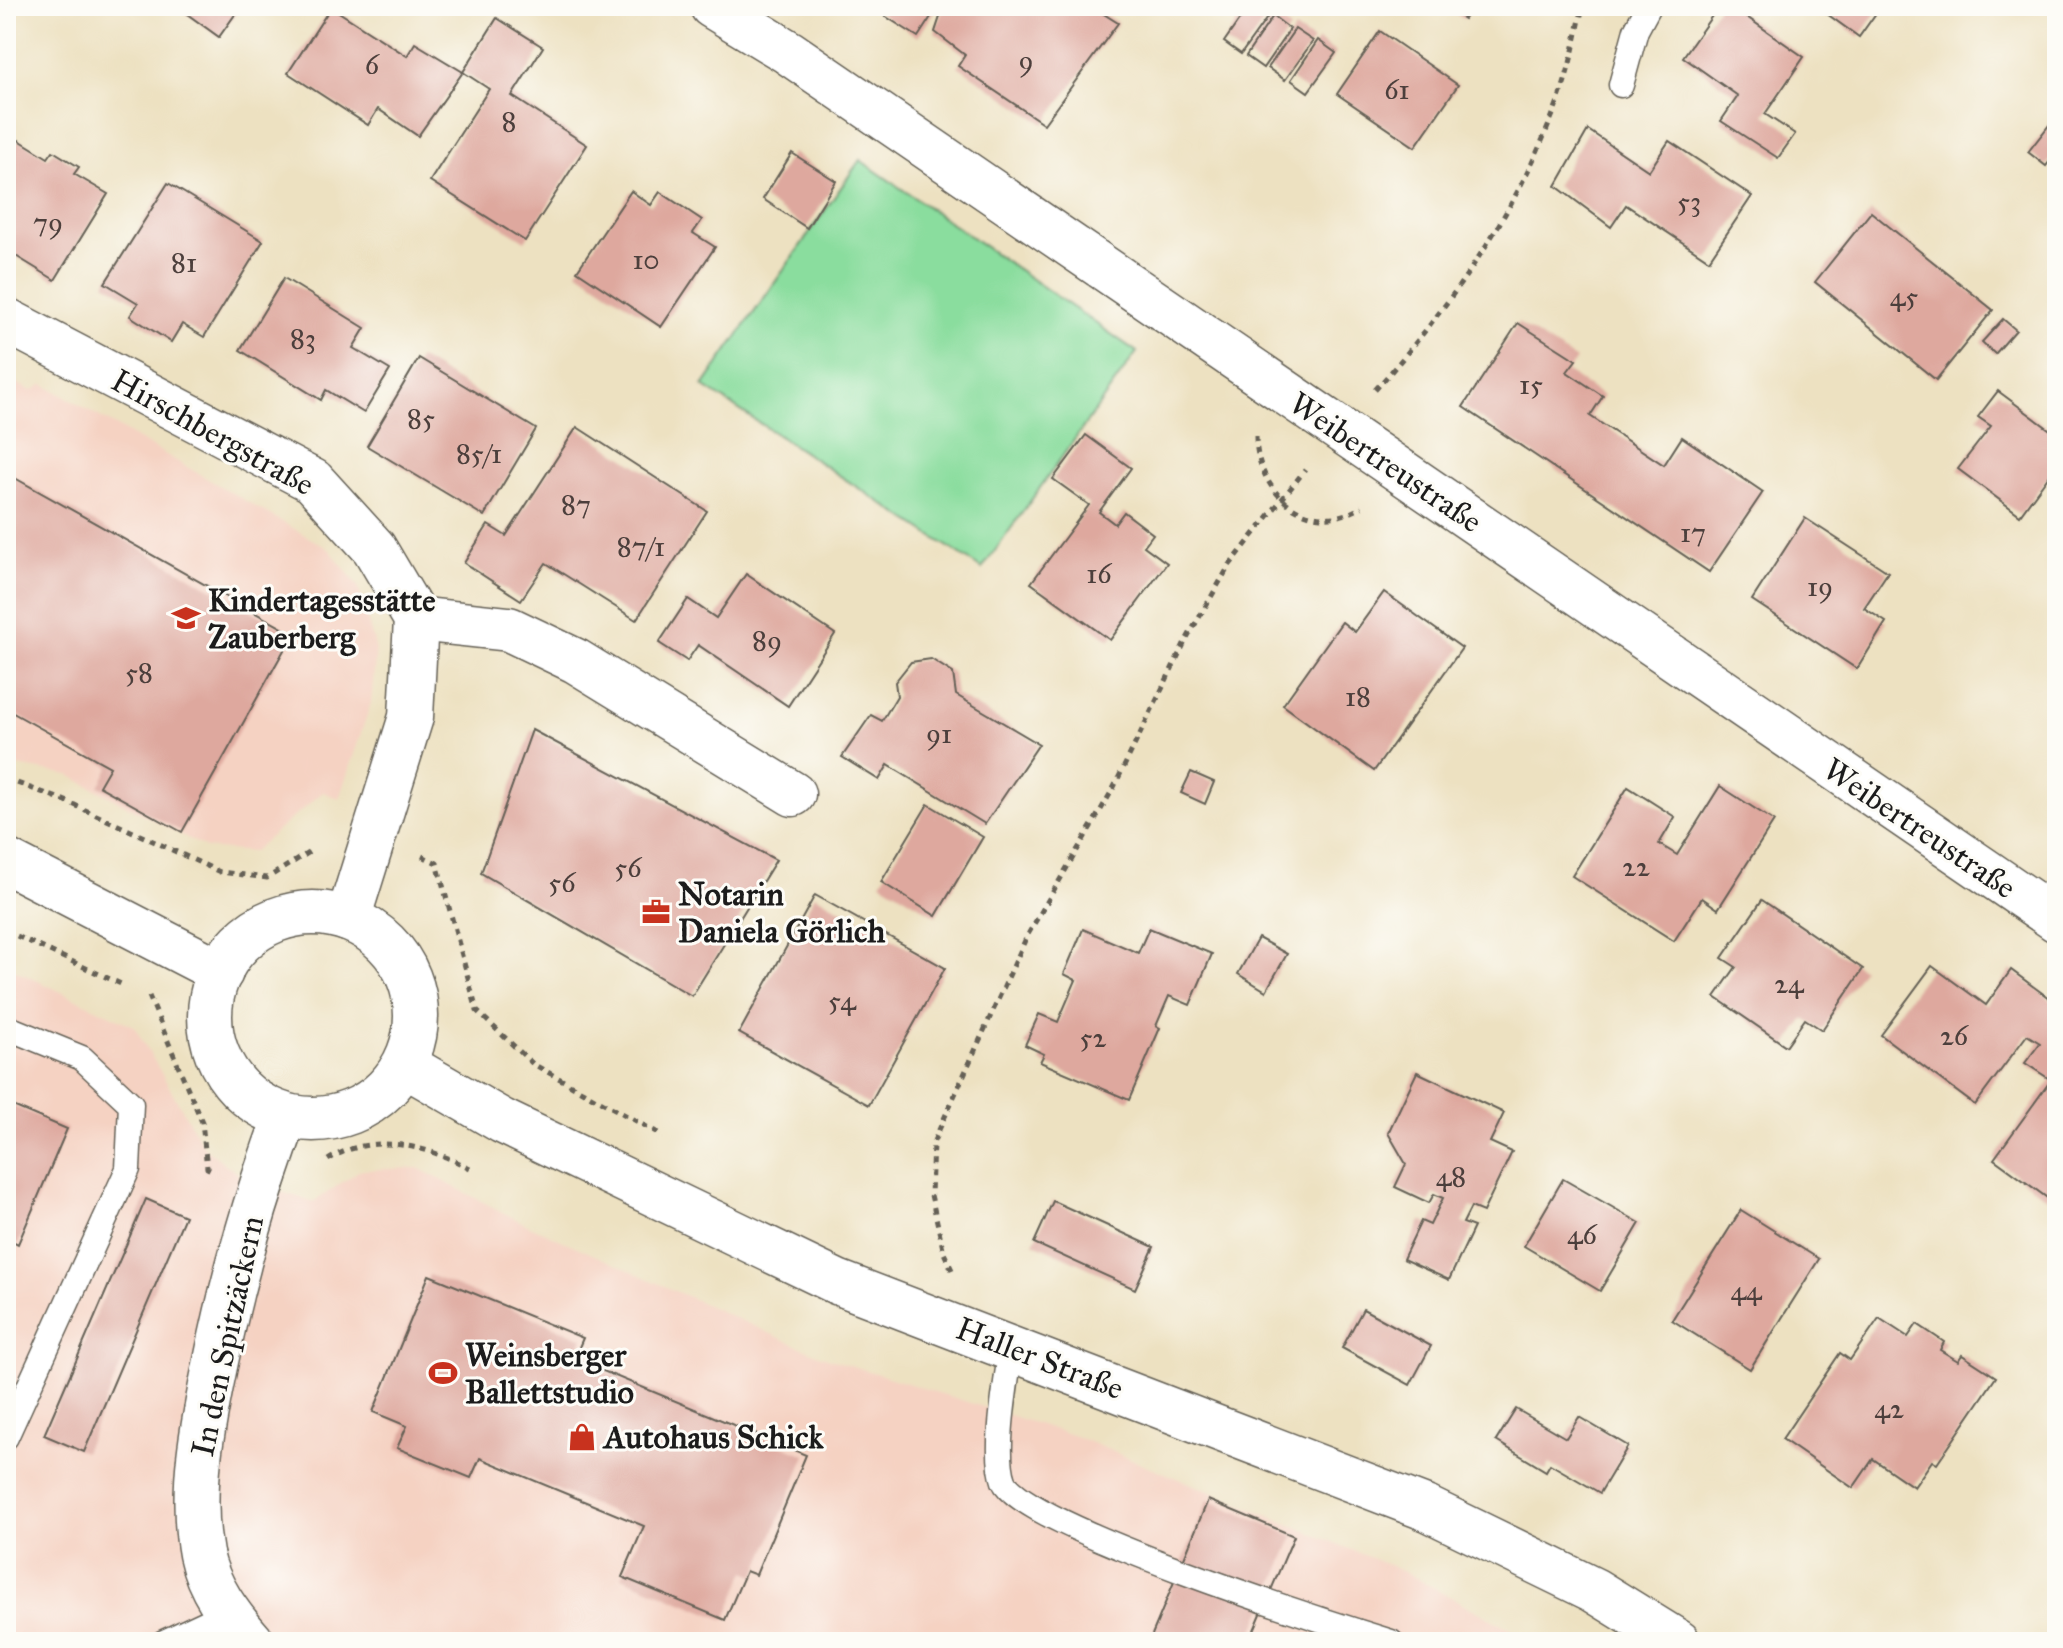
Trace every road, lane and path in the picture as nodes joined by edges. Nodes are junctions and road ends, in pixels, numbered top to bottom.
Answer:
1 (712, 6) edge
2 (1583, 6) edge
3 (1649, 6) edge
4 (1621, 85) dead end
5 (6, 320) edge
6 (1383, 381) dead end
7 (1229, 566) dead end
8 (416, 619) junction
9 (6, 779) edge
10 (793, 794) dead end
11 (375, 830) junction
12 (6, 861) edge
13 (348, 919) junction
14 (2057, 920) edge
15 (6, 931) edge
16 (221, 972) junction
17 (122, 985) dead end
18 (136, 991) dead end
19 (6, 1027) edge
20 (533, 1064) junction
21 (405, 1065) junction
22 (286, 1116) junction
23 (502, 1121) junction
24 (670, 1139) dead end
25 (322, 1167) dead end
26 (257, 1197) junction
27 (966, 1331) junction
28 (1011, 1347) junction
29 (6, 1437) edge
30 (239, 1627) edge
31 (164, 1642) edge
32 (1391, 1642) edge
33 (1678, 1642) edge

1 - 14 street, Weibertreustraße
2 - 6 path
3 - 4 lane
5 - 8 street, Hirschbergstraße
7 - 27 path
8 - 10 street
8 - 11 street
9 - 11 path
11 - 13 street
11 - 20 path
12 - 16 street
13 - 16 street
13 - 21 street
15 - 17 path
16 - 22 street
18 - 26 path
19 - 29 lane
20 - 23 path
20 - 24 path
21 - 22 street
21 - 23 street, Haller Straße
22 - 26 street, In den Spitzäckern
23 - 25 path
23 - 27 street, Haller Straße
26 - 30 street, In den Spitzäckern
27 - 28 street, Haller Straße
28 - 32 lane
28 - 33 street, Haller Straße
30 - 31 lane

